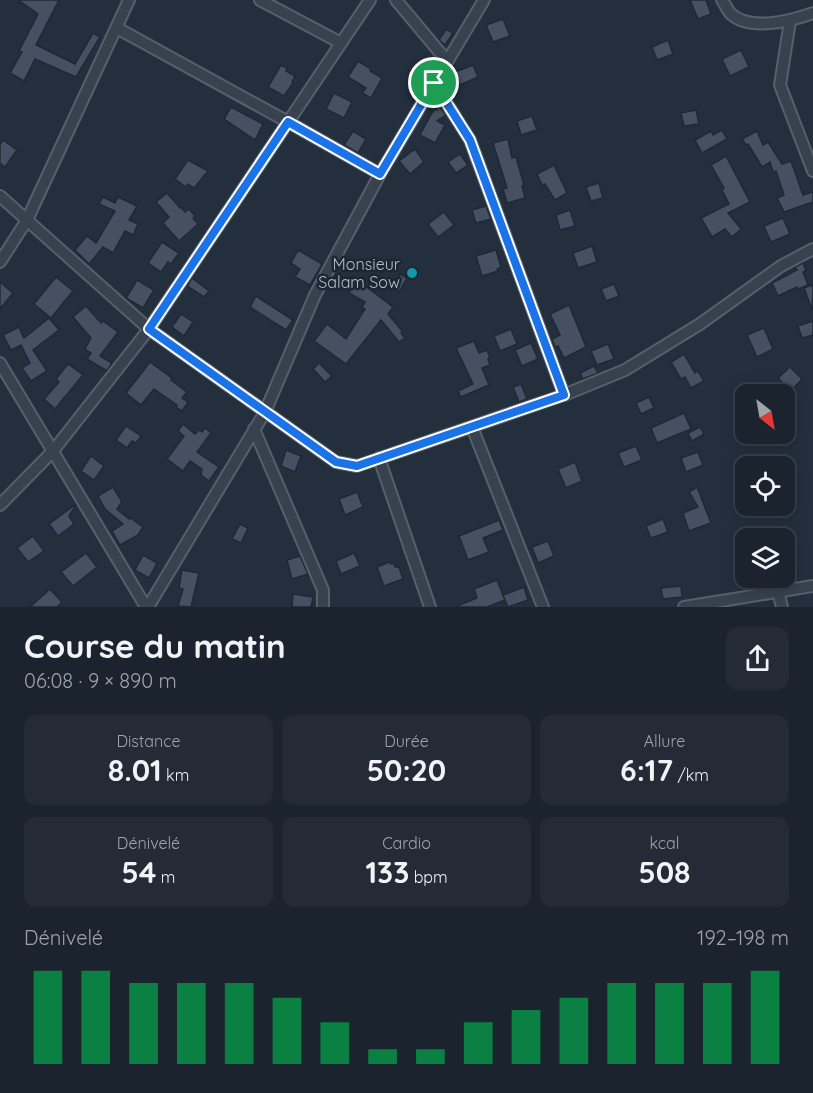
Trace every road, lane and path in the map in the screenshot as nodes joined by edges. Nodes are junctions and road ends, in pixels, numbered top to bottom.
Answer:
1 (129, 0) edge
2 (260, 0) edge
3 (370, 0) edge
4 (396, 0) edge
5 (484, 0) edge
6 (722, 0) edge
7 (813, 13) edge
8 (790, 21) junction
9 (117, 28) junction
10 (341, 43) junction
11 (447, 62) junction
12 (434, 83) junction
13 (288, 122) junction
14 (813, 171) edge
15 (380, 174) junction
16 (0, 196) edge
17 (27, 220) junction
18 (813, 249) edge
19 (0, 262) edge
20 (149, 329) junction
21 (0, 363) edge
22 (564, 395) junction
23 (265, 412) junction
24 (472, 427) junction
25 (254, 429) junction
26 (53, 451) junction
27 (379, 458) junction
28 (0, 505) edge
29 (813, 586) edge
30 (778, 591) junction
31 (147, 607) edge
32 (323, 607) edge
33 (430, 607) edge
34 (543, 607) edge
35 (684, 607) edge
36 (782, 607) edge

1 - 9 street
2 - 10 street
3 - 10 street
4 - 11 street
5 - 11 street
6 - 8 street
7 - 8 street
8 - 14 street
9 - 13 street
9 - 17 street
10 - 13 street
11 - 12 street
12 - 15 street
12 - 22 street
13 - 15 street
13 - 20 street
15 - 23 street
16 - 17 street
17 - 19 street
17 - 20 street
18 - 22 street
20 - 23 street
20 - 26 street
21 - 26 street
22 - 24 street
23 - 25 street
23 - 27 street
24 - 27 street
24 - 34 street
25 - 31 street
25 - 32 street
26 - 28 street
26 - 31 street
27 - 33 street
29 - 30 street
30 - 35 street
30 - 36 street

